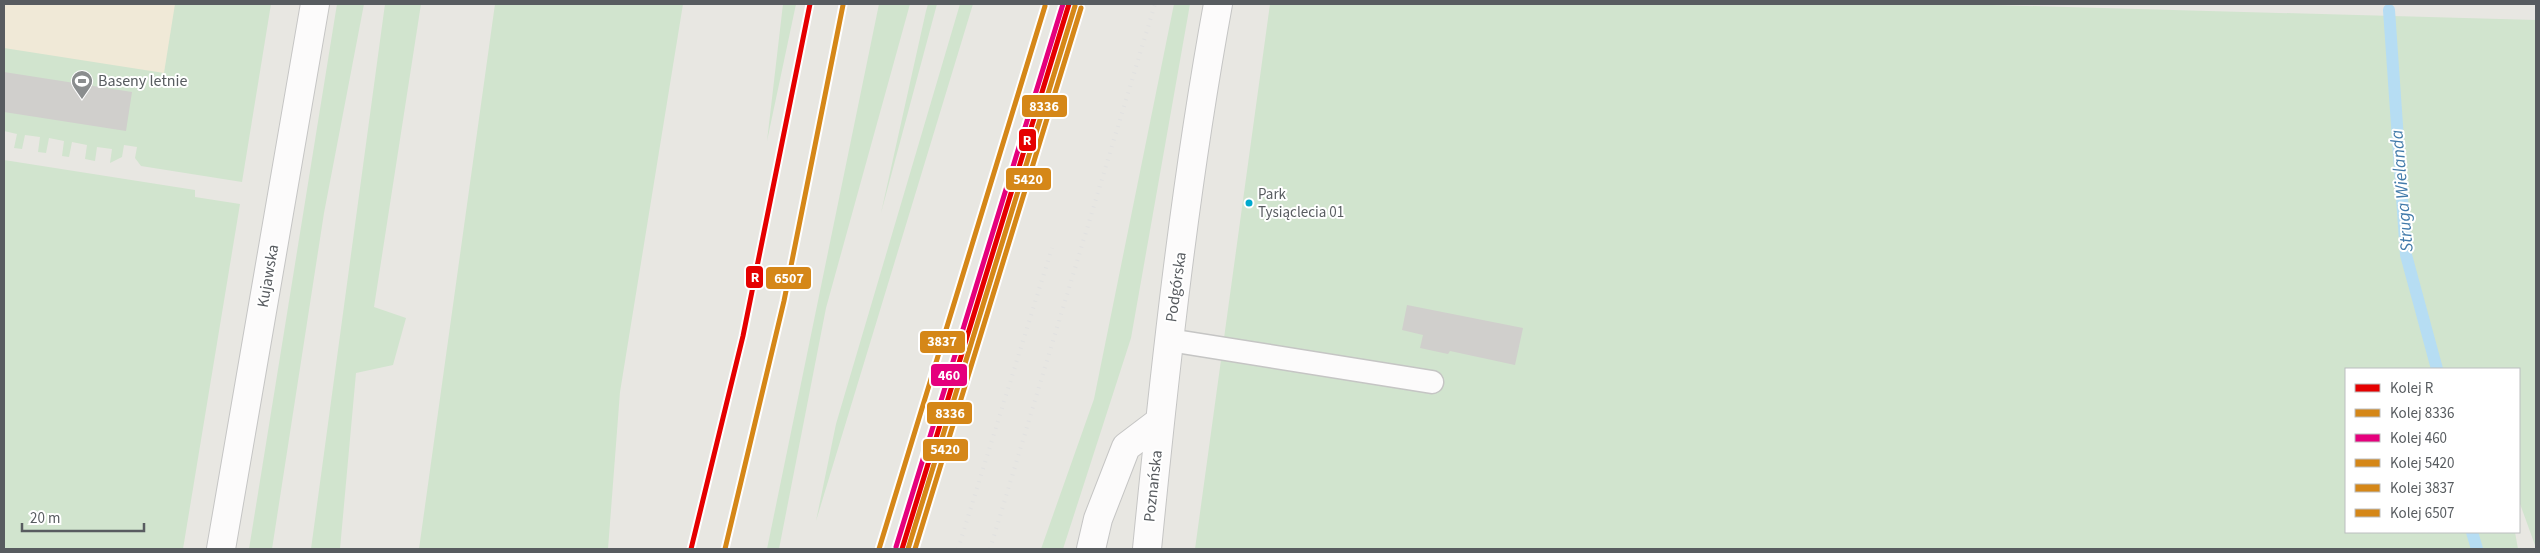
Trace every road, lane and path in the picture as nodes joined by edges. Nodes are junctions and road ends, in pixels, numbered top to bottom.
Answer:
1 (315, 4) edge
2 (1218, 4) edge
3 (1169, 340) junction
4 (1432, 382) dead end
5 (1159, 422) junction
6 (221, 549) edge
7 (1091, 549) edge
8 (1147, 549) edge

1 - 6 street, Kujawska
2 - 3 street, Podgórska
3 - 4 lane
3 - 5 street, Podgórska
5 - 7 street
5 - 8 street, Poznańska

